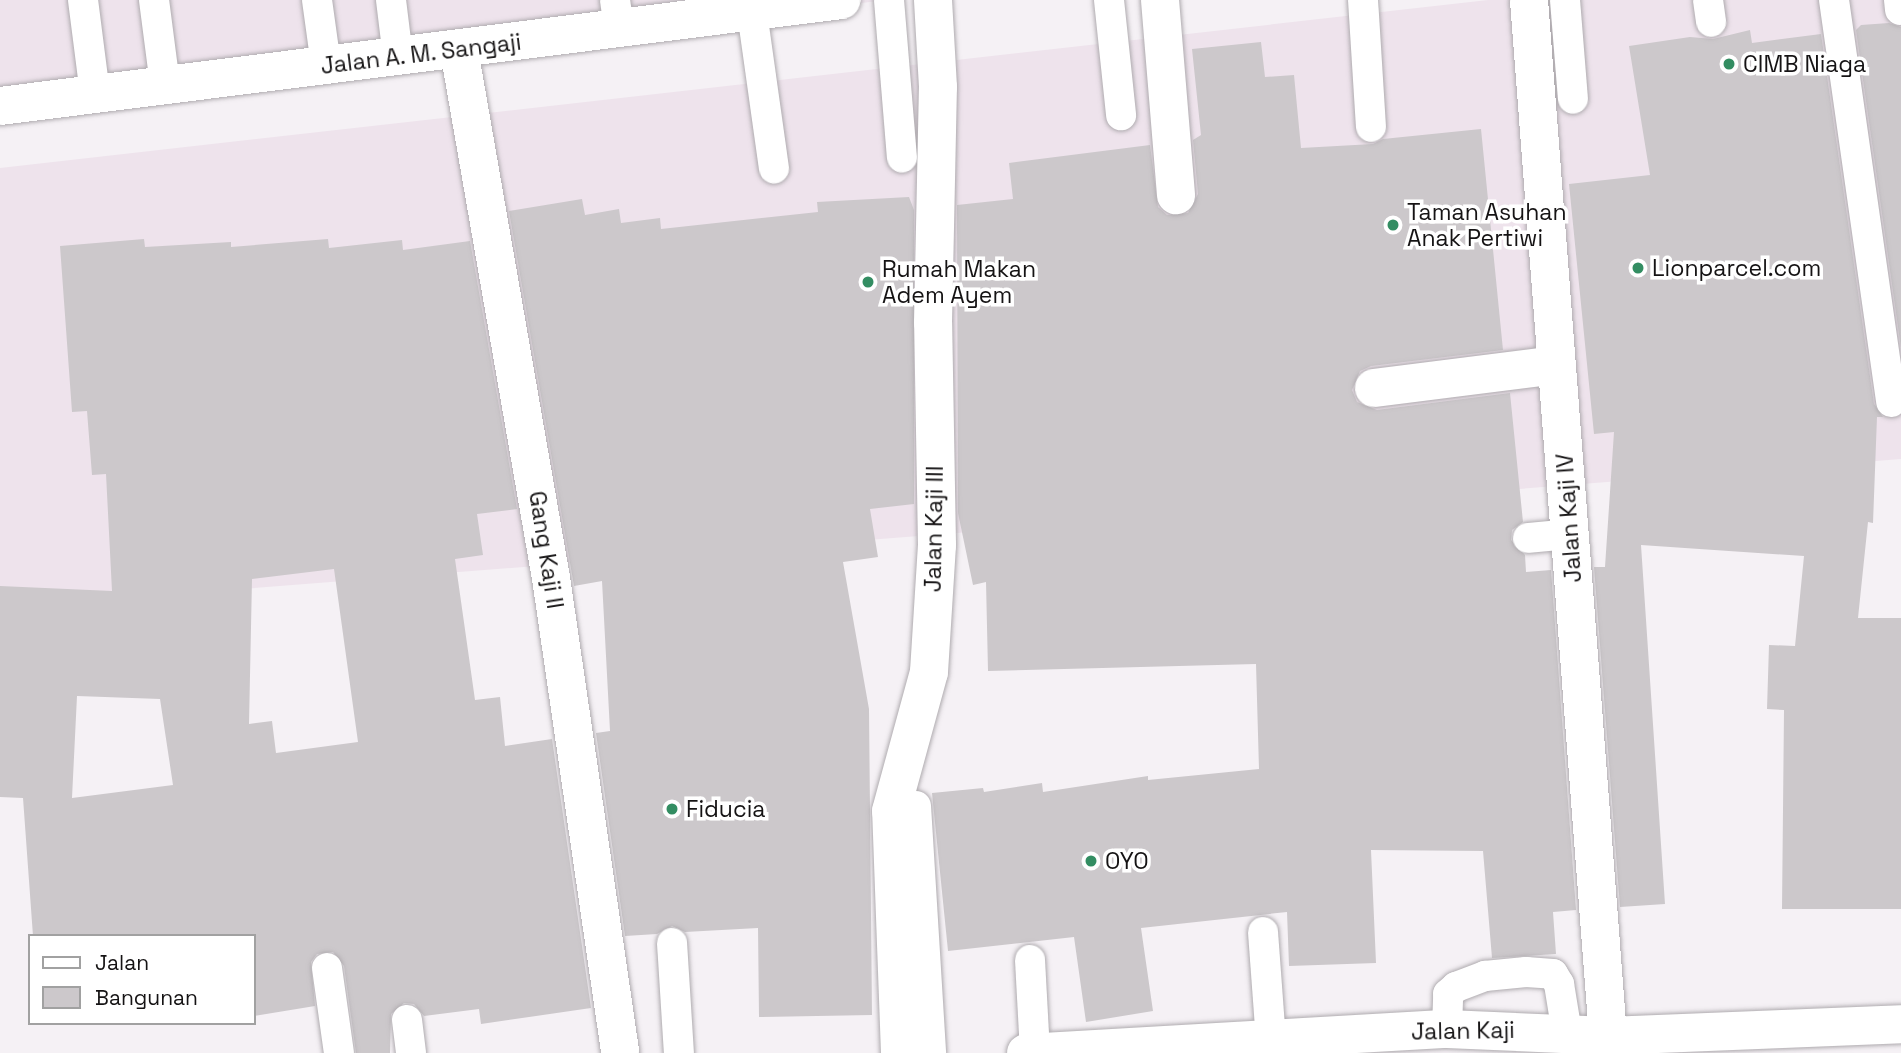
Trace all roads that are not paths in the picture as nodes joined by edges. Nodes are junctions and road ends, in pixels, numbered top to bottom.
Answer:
1 (83, 0) edge
2 (154, 0) edge
3 (317, 0) edge
4 (391, 0) edge
5 (841, 0) edge
6 (889, 0) edge
7 (933, 0) edge
8 (1109, 0) edge
9 (1160, 0) edge
10 (1363, 0) edge
11 (1529, 0) edge
12 (1565, 0) edge
13 (1834, 0) edge
14 (1899, 0) edge
15 (776, 6) edge
16 (1900, 10) edge
17 (617, 15) edge
18 (459, 50) junction
19 (398, 57) junction
20 (326, 65) junction
21 (165, 85) junction
22 (95, 94) junction
23 (1573, 99) dead end
24 (0, 106) edge
25 (1121, 115) dead end
26 (1371, 127) dead end
27 (902, 157) dead end
28 (774, 169) dead end
29 (1176, 195) dead end
30 (1557, 365) junction
31 (1374, 388) dead end
32 (1891, 402) dead end
33 (1570, 534) junction
34 (1528, 538) dead end
35 (916, 806) dead end
36 (1263, 932) dead end
37 (672, 943) dead end
38 (1030, 960) dead end
39 (327, 968) dead end
40 (407, 1020) dead end
41 (1901, 1024) edge
42 (1447, 1030) junction
43 (1567, 1032) junction
44 (1608, 1036) junction
45 (1843, 1040) edge
46 (1270, 1041) junction
47 (1502, 1041) edge
48 (1741, 1042) edge
49 (1230, 1048) edge
50 (1119, 1051) edge
51 (339, 1053) edge
52 (411, 1053) edge
53 (620, 1053) edge
54 (679, 1053) edge
55 (900, 1053) edge
56 (932, 1053) edge
57 (1026, 1053) edge
58 (1035, 1053) edge

1 - 22 lane
2 - 21 lane
3 - 20 lane
4 - 19 lane
5 - 15 street, Jalan A. M. Sangaji
6 - 27 lane
7 - 55 street, Jalan Kaji III
8 - 25 lane
9 - 29 street
10 - 26 lane
11 - 30 street, Jalan Kaji IV
12 - 23 lane
13 - 32 lane
14 - 16 lane
15 - 17 street, Jalan A. M. Sangaji
15 - 28 lane
17 - 18 street, Jalan A. M. Sangaji
18 - 19 street, Jalan A. M. Sangaji
18 - 53 street, Gang Kaji II
19 - 20 street, Jalan A. M. Sangaji
20 - 21 street, Jalan A. M. Sangaji
21 - 22 street, Jalan A. M. Sangaji
22 - 24 street, Jalan A. M. Sangaji
30 - 31 street
30 - 33 street, Jalan Kaji IV
33 - 34 lane
33 - 44 street, Jalan Kaji IV
35 - 56 lane
36 - 46 lane
37 - 54 lane
38 - 58 lane
39 - 51 lane
40 - 52 lane
41 - 45 street, Jalan Kaji
42 - 43 lane
42 - 46 street, Jalan Kaji
42 - 47 street, Jalan Kaji
43 - 44 street, Jalan Kaji
43 - 47 street, Jalan Kaji
44 - 48 street, Jalan Kaji
45 - 48 street, Jalan Kaji
46 - 49 street, Jalan Kaji
49 - 50 street, Jalan Kaji
50 - 58 street, Jalan Kaji
57 - 58 street, Jalan Kaji

